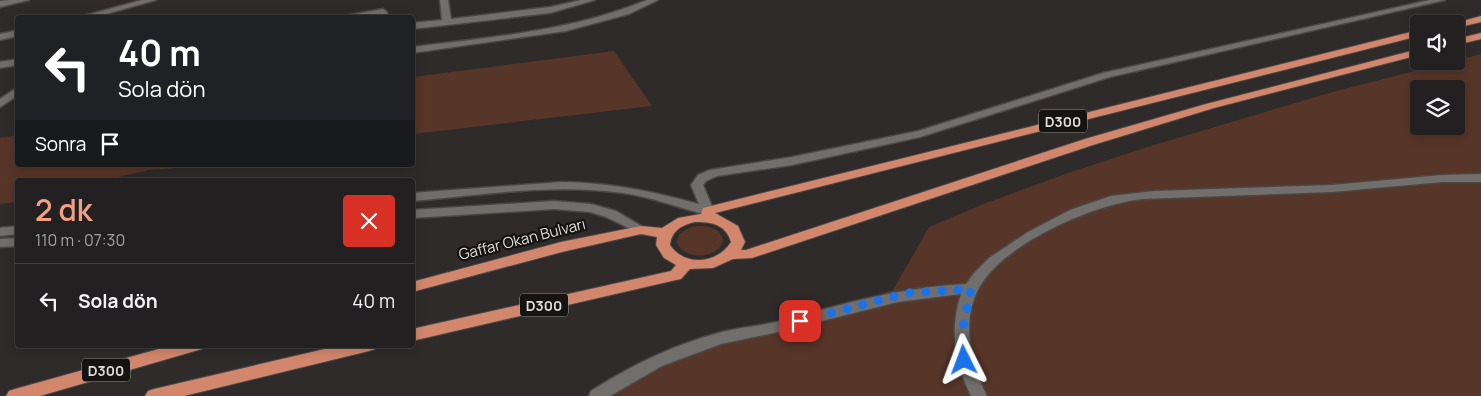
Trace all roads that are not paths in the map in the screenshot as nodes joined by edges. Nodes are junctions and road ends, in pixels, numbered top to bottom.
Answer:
1 (25, 0) edge
2 (152, 0) edge
3 (444, 0) edge
4 (591, 0) edge
5 (654, 0) edge
6 (1441, 0) edge
7 (0, 4) edge
8 (92, 15) edge
9 (360, 15) edge
10 (384, 15) edge
11 (1481, 19) edge
12 (447, 22) junction
13 (1465, 23) edge
14 (509, 25) junction
15 (415, 26) edge
16 (15, 34) edge
17 (1410, 35) edge
18 (1481, 36) edge
19 (0, 37) edge
20 (1465, 40) edge
21 (415, 49) edge
22 (1410, 54) edge
23 (15, 62) edge
24 (0, 65) edge
25 (15, 92) edge
26 (15, 102) edge
27 (1481, 178) edge
28 (415, 197) edge
29 (415, 214) edge
30 (708, 214) junction
31 (15, 230) edge
32 (641, 230) junction
33 (0, 232) edge
34 (665, 233) junction
35 (15, 242) edge
36 (0, 243) edge
37 (732, 254) junction
38 (681, 269) junction
39 (415, 286) edge
40 (971, 289) junction
41 (415, 334) edge
42 (185, 348) edge
43 (356, 348) edge
44 (15, 396) edge
45 (154, 396) edge
46 (597, 396) edge
47 (979, 396) edge

1 - 7 street
2 - 8 street
3 - 12 street
4 - 14 street
5 - 14 street
6 - 30 street
9 - 10 street
11 - 13 highway
12 - 14 street
12 - 15 street
14 - 21 street
16 - 19 street
17 - 30 highway, D300
18 - 20 highway
22 - 37 highway, D300
23 - 24 street
25 - 26 street
27 - 40 street
28 - 30 street
29 - 32 street
30 - 34 highway
30 - 37 highway
31 - 33 street
32 - 34 highway, Gaffar Okan Bulvarı
32 - 39 highway, Gaffar Okan Bulvarı
34 - 38 highway
35 - 36 street
37 - 38 highway
38 - 41 highway, D300
40 - 46 street
40 - 47 street
42 - 44 highway, D300
43 - 45 highway

